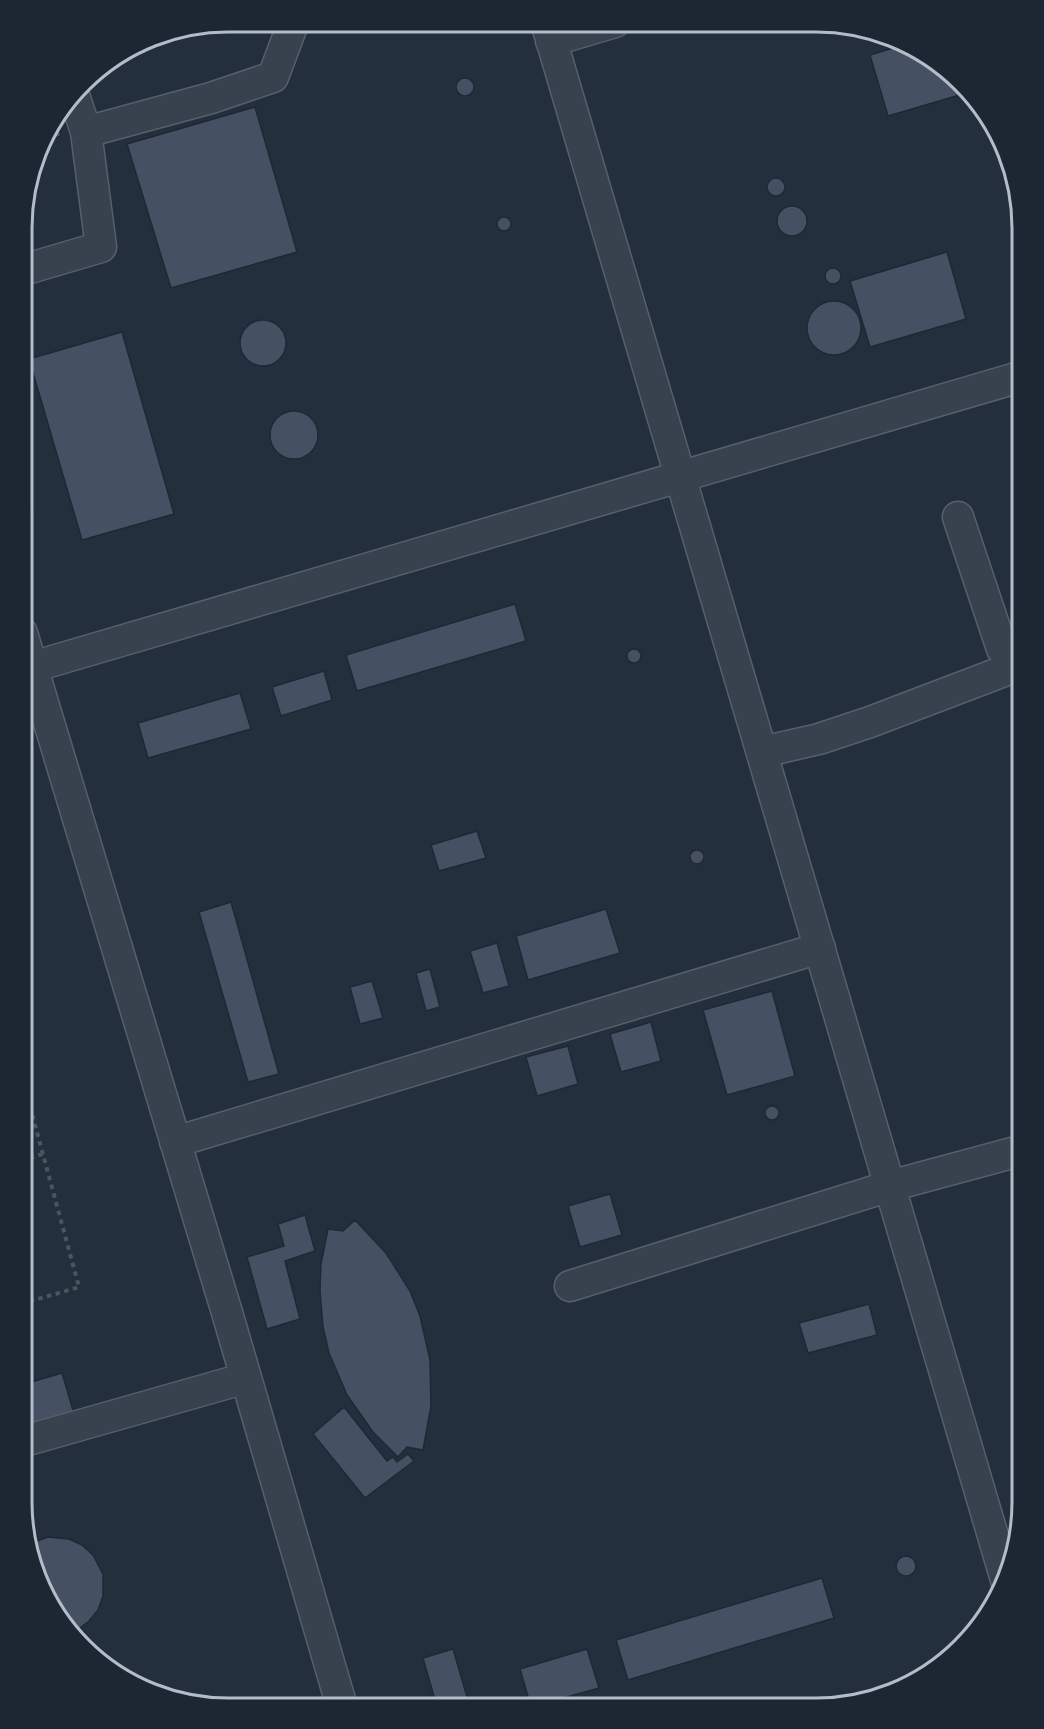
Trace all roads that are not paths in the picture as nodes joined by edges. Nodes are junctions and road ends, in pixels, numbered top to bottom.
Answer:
1 (290, 32) edge
2 (548, 32) edge
3 (77, 103) edge
4 (86, 132) junction
5 (32, 267) edge
6 (1012, 379) edge
7 (680, 476) junction
8 (958, 517) dead end
9 (1012, 654) edge
10 (1012, 664) edge
11 (32, 667) edge
12 (32, 684) edge
13 (762, 752) junction
14 (820, 948) junction
15 (175, 1142) junction
16 (1012, 1153) edge
17 (890, 1186) junction
18 (570, 1286) dead end
19 (246, 1378) junction
20 (32, 1439) edge
21 (1002, 1565) edge
22 (339, 1698) edge

1 - 4 street
2 - 7 street
3 - 4 street
4 - 5 street
6 - 7 street
7 - 11 street
7 - 13 street
8 - 9 street
10 - 13 street
12 - 15 street
13 - 14 street
14 - 15 street
14 - 17 street
15 - 19 street
16 - 17 street
17 - 18 street
17 - 21 street
19 - 20 street
19 - 22 street

